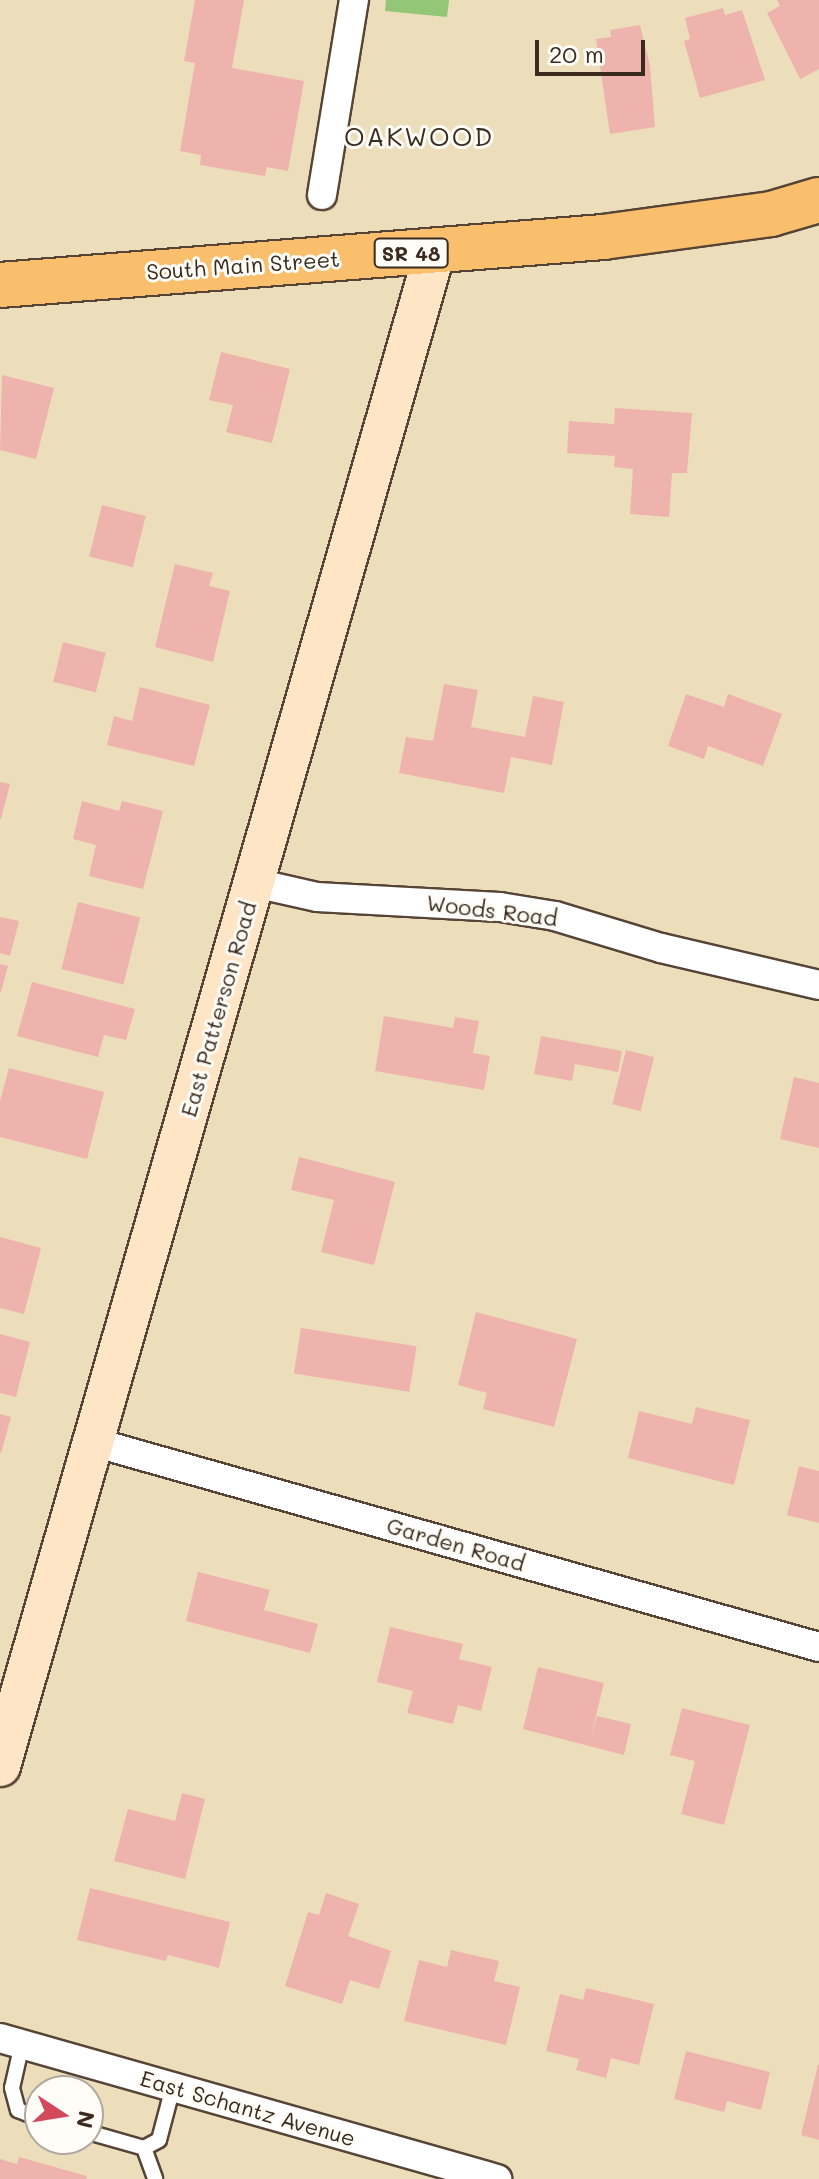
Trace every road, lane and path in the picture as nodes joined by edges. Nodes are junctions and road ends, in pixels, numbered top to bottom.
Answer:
1 (354, 0) edge
2 (322, 195) dead end
3 (819, 200) edge
4 (435, 251) junction
5 (0, 285) edge
6 (255, 883) junction
7 (819, 985) edge
8 (93, 1442) junction
9 (819, 1647) edge
10 (0, 1766) edge
11 (11, 2041) edge
12 (173, 2087) junction
13 (24, 2112) edge
14 (104, 2137) edge
15 (144, 2148) junction
16 (404, 2166) edge
17 (155, 2179) edge
18 (497, 2179) edge

1 - 2 street
3 - 4 main road, South Main Street / SR 48
4 - 5 main road, South Main Street / SR 48
4 - 6 main road, East Patterson Road
6 - 7 street, Woods Road
6 - 8 main road, East Patterson Road
8 - 9 street, Garden Road
8 - 10 main road, East Patterson Road
11 - 12 street, East Schantz Avenue
11 - 13 lane
12 - 15 lane
12 - 16 street, East Schantz Avenue
14 - 15 lane
15 - 17 lane
16 - 18 street, East Schantz Avenue

